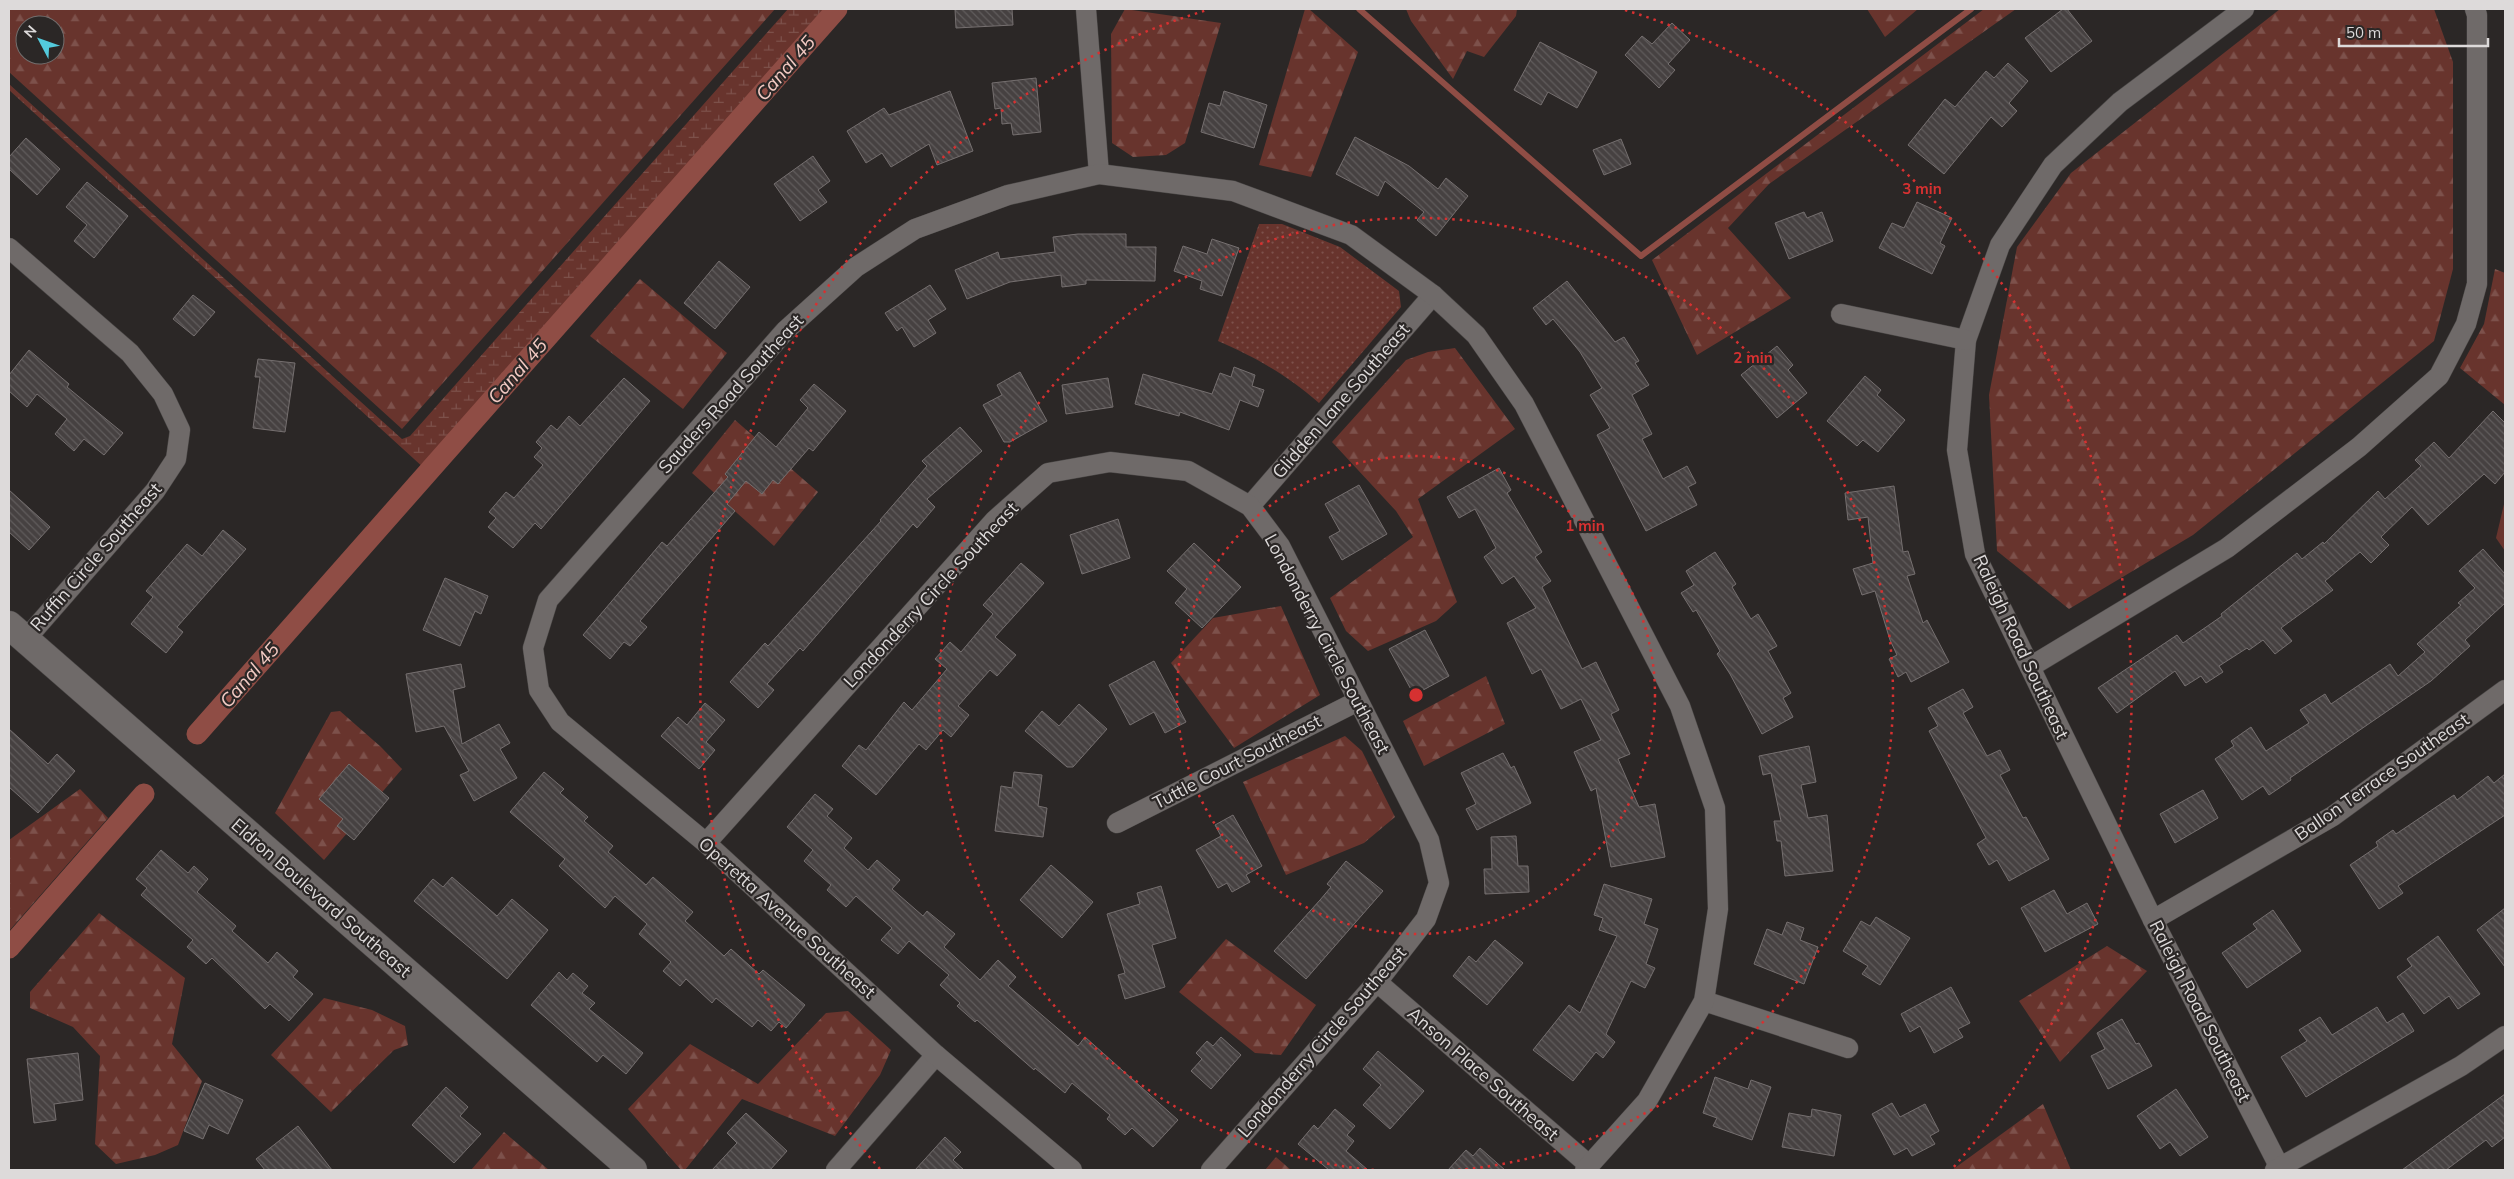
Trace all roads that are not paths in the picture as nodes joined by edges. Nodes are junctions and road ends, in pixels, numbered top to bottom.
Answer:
1 (1086, 9) edge
2 (2244, 9) edge
3 (2475, 9) edge
4 (1099, 174) junction
5 (9, 248) edge
6 (1433, 295) junction
7 (1841, 314) dead end
8 (1966, 340) junction
9 (1250, 506) junction
10 (17, 633) edge
11 (533, 648) joint
12 (2030, 667) junction
13 (2505, 690) edge
14 (1358, 701) junction
15 (1116, 823) dead end
16 (706, 843) junction
17 (2153, 920) junction
18 (1377, 982) junction
19 (1704, 1001) junction
20 (2505, 1036) edge
21 (1848, 1048) dead end
22 (936, 1055) junction
23 (1587, 1168) edge
24 (2279, 1169) edge
25 (633, 1170) edge
26 (836, 1170) edge
27 (1072, 1170) edge
28 (1210, 1170) edge

1 - 4 street
2 - 8 street, Raleigh Road Southeast
3 - 12 street
4 - 6 street, Sauders Road Southeast
4 - 11 street, Sauders Road Southeast
5 - 10 street, Ruffin Circle Southeast
6 - 9 street, Glidden Lane Southeast
6 - 19 street, Sauders Road Southeast
7 - 8 street
8 - 12 street, Raleigh Road Southeast
9 - 14 street, Londonderry Circle Southeast
9 - 16 street, Londonderry Circle Southeast
10 - 25 street, Eldron Boulevard Southeast
11 - 16 street, Operetta Avenue Southeast
12 - 17 street, Raleigh Road Southeast
13 - 17 street, Ballon Terrace Southeast
14 - 15 street, Tuttle Court Southeast
14 - 18 street, Londonderry Circle Southeast
16 - 22 street, Operetta Avenue Southeast
17 - 24 street, Raleigh Road Southeast
18 - 23 street, Anson Place Southeast
18 - 28 street, Londonderry Circle Southeast
19 - 21 street
19 - 23 street, Sauders Road Southeast
20 - 24 street
22 - 26 street
22 - 27 street, Operetta Avenue Southeast

